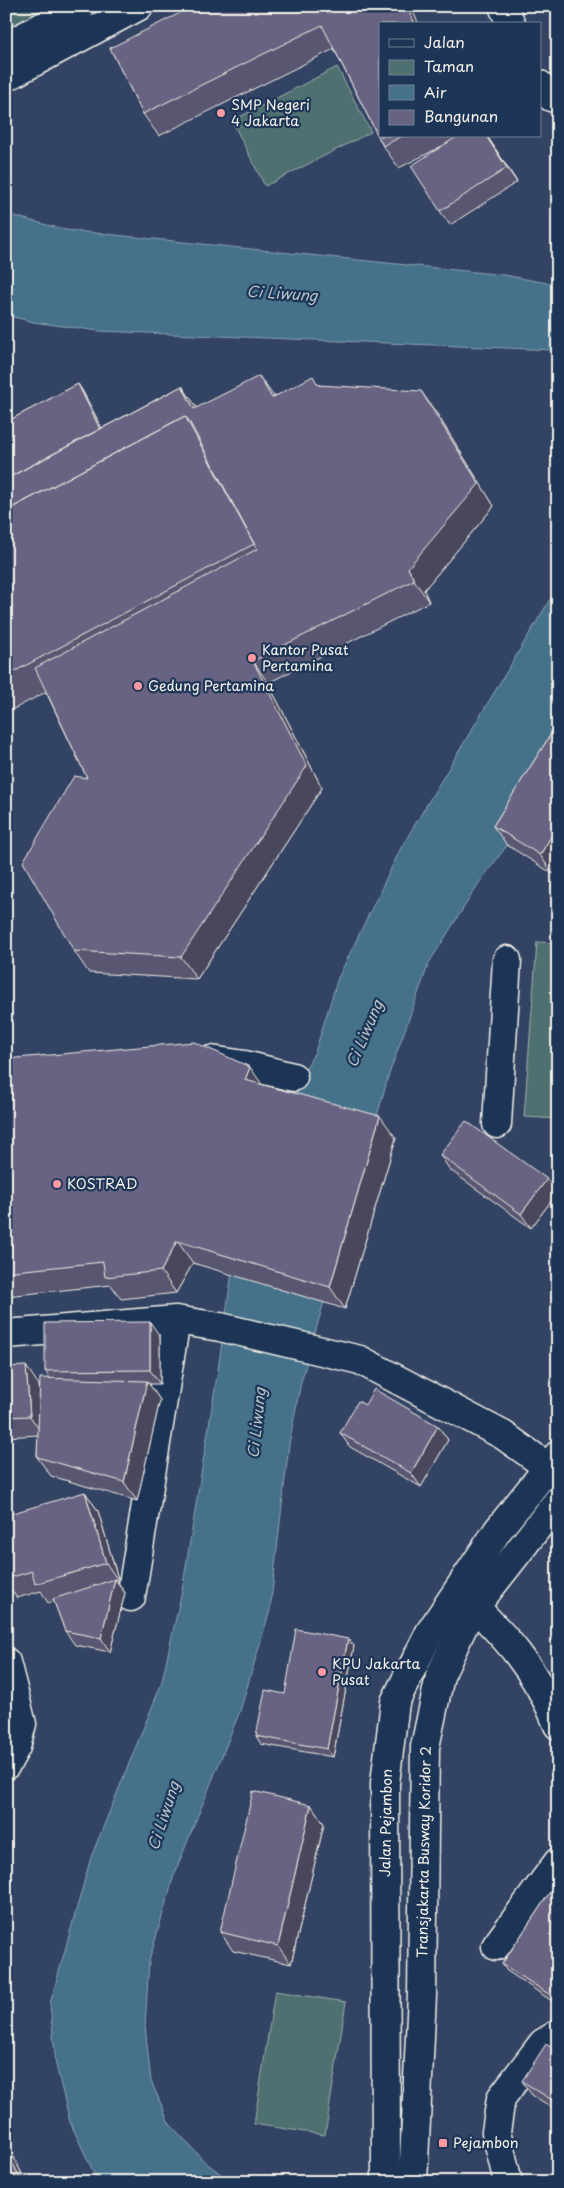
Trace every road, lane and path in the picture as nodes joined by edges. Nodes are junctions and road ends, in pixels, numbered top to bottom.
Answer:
1 (81, 6) edge
2 (139, 6) edge
3 (503, 6) edge
4 (510, 22) edge
5 (6, 46) edge
6 (6, 77) edge
7 (542, 87) edge
8 (558, 99) edge
9 (506, 960) dead end
10 (186, 1059) edge
11 (293, 1077) dead end
12 (497, 1124) dead end
13 (187, 1321) junction
14 (6, 1334) edge
15 (553, 1461) edge
16 (558, 1501) edge
17 (131, 1598) dead end
18 (466, 1599) junction
19 (6, 1662) edge
20 (558, 1725) edge
21 (6, 1765) edge
22 (558, 1862) edge
23 (496, 1946) dead end
24 (558, 2034) edge
25 (386, 2182) edge
26 (413, 2182) edge
27 (508, 2182) edge

1 - 5 main road
2 - 6 main road
3 - 4 main road
7 - 8 main road
9 - 12 main road
10 - 11 main road
13 - 14 main road
13 - 15 main road
13 - 17 main road
15 - 18 main road, Jalan Pejambon
16 - 18 main road, Transjakarta Busway Koridor 2
18 - 20 main road
18 - 25 main road, Jalan Pejambon
18 - 26 main road, Transjakarta Busway Koridor 2
19 - 21 main road
22 - 23 main road
24 - 27 main road

